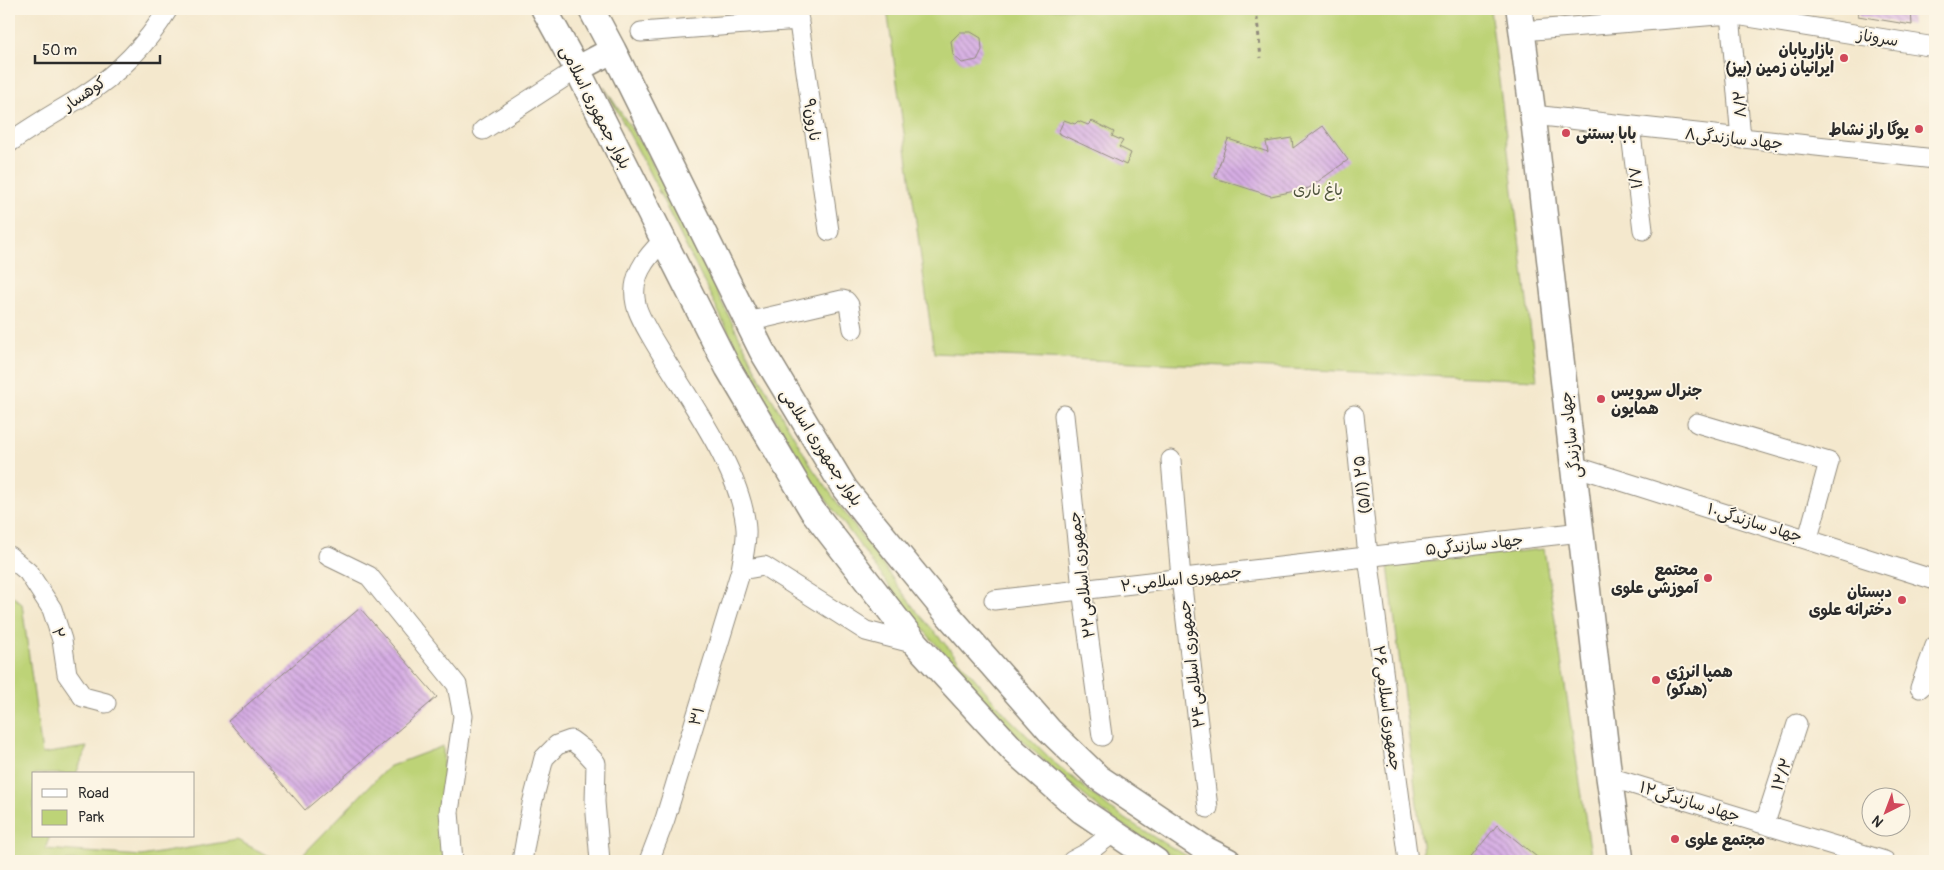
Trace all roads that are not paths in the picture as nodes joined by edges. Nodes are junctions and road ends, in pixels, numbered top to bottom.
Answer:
1 (168, 9) edge
2 (544, 9) edge
3 (591, 9) edge
4 (798, 14) edge
5 (1730, 14) junction
6 (1521, 20) edge
7 (641, 32) dead end
8 (1935, 47) edge
9 (613, 50) junction
10 (577, 69) junction
11 (1533, 115) junction
12 (1630, 126) junction
13 (482, 130) dead end
14 (1742, 139) junction
15 (9, 143) edge
16 (1935, 158) edge
17 (1643, 230) dead end
18 (829, 231) dead end
19 (663, 241) junction
20 (747, 322) junction
21 (853, 329) dead end
22 (1064, 414) dead end
23 (1354, 415) dead end
24 (1697, 423) dead end
25 (1171, 460) dead end
26 (1574, 466) junction
27 (1581, 532) junction
28 (1808, 538) junction
29 (9, 556) edge
30 (328, 556) dead end
31 (1368, 556) junction
32 (740, 570) junction
33 (1181, 578) junction
34 (1935, 580) edge
35 (1082, 589) junction
36 (994, 600) dead end
37 (916, 644) junction
38 (1935, 646) edge
39 (1920, 688) dead end
40 (106, 703) dead end
41 (1797, 724) dead end
42 (1102, 736) dead end
43 (1609, 777) junction
44 (1208, 808) dead end
45 (1765, 823) junction
46 (1113, 833) junction
47 (453, 861) edge
48 (522, 861) edge
49 (600, 861) edge
50 (649, 861) edge
51 (1072, 861) edge
52 (1156, 861) edge
53 (1228, 861) edge
54 (1408, 861) edge
55 (1621, 861) edge
56 (1885, 861) edge

1 - 15 street, کوهسار
2 - 10 main road, بلوار جمهوری اسلامی
3 - 9 main road, بلوار جمهوری اسلامی
4 - 7 street
4 - 18 street, نارون۹
5 - 6 street, سروناز
5 - 8 street, سروناز
5 - 14 street, ۸/۲
6 - 11 main road, جهاد سازندگی
9 - 10 main road
9 - 20 main road, بلوار جمهوری اسلامی
10 - 13 street
10 - 19 main road, بلوار جمهوری اسلامی
11 - 12 street, جهاد سازندگی۸
11 - 26 main road, جهاد سازندگی
12 - 14 street, جهاد سازندگی۸
12 - 17 street, ۸/۱
14 - 16 street, جهاد سازندگی۸
19 - 32 street, ۳۱
19 - 37 main road, بلوار جمهوری اسلامی
20 - 21 street
20 - 53 main road, بلوار جمهوری اسلامی
22 - 35 street, جمهوری اسلامی۲۲
23 - 31 street, (۵/۱) ۲۵
24 - 28 street
25 - 33 street, جمهوری اسلامی۲۴
26 - 27 main road, جهاد سازندگی
26 - 28 street, جهاد سازندگی۱۰
27 - 31 street, جهاد سازندگی۵
27 - 43 main road, جهاد سازندگی
28 - 34 street, جهاد سازندگی۱۰
29 - 40 street, ۲
30 - 47 street
31 - 33 street, جمهوری اسلامی۲۰
31 - 54 street, جمهوری اسلامی۲۶
32 - 37 street
32 - 50 street, ۳۱
33 - 35 street, جمهوری اسلامی۲۰
33 - 44 street, جمهوری اسلامی۲۴
35 - 36 street, جمهوری اسلامی۲۰
35 - 42 street, جمهوری اسلامی۲۲
37 - 46 main road, بلوار جمهوری اسلامی
38 - 39 street
41 - 45 street, ۱۲/۲
43 - 45 street, جهاد سازندگی۱۲
43 - 55 main road, جهاد سازندگی
45 - 56 street, جهاد سازندگی۱۲
46 - 51 street
46 - 52 main road, بلوار جمهوری اسلامی
48 - 49 street

